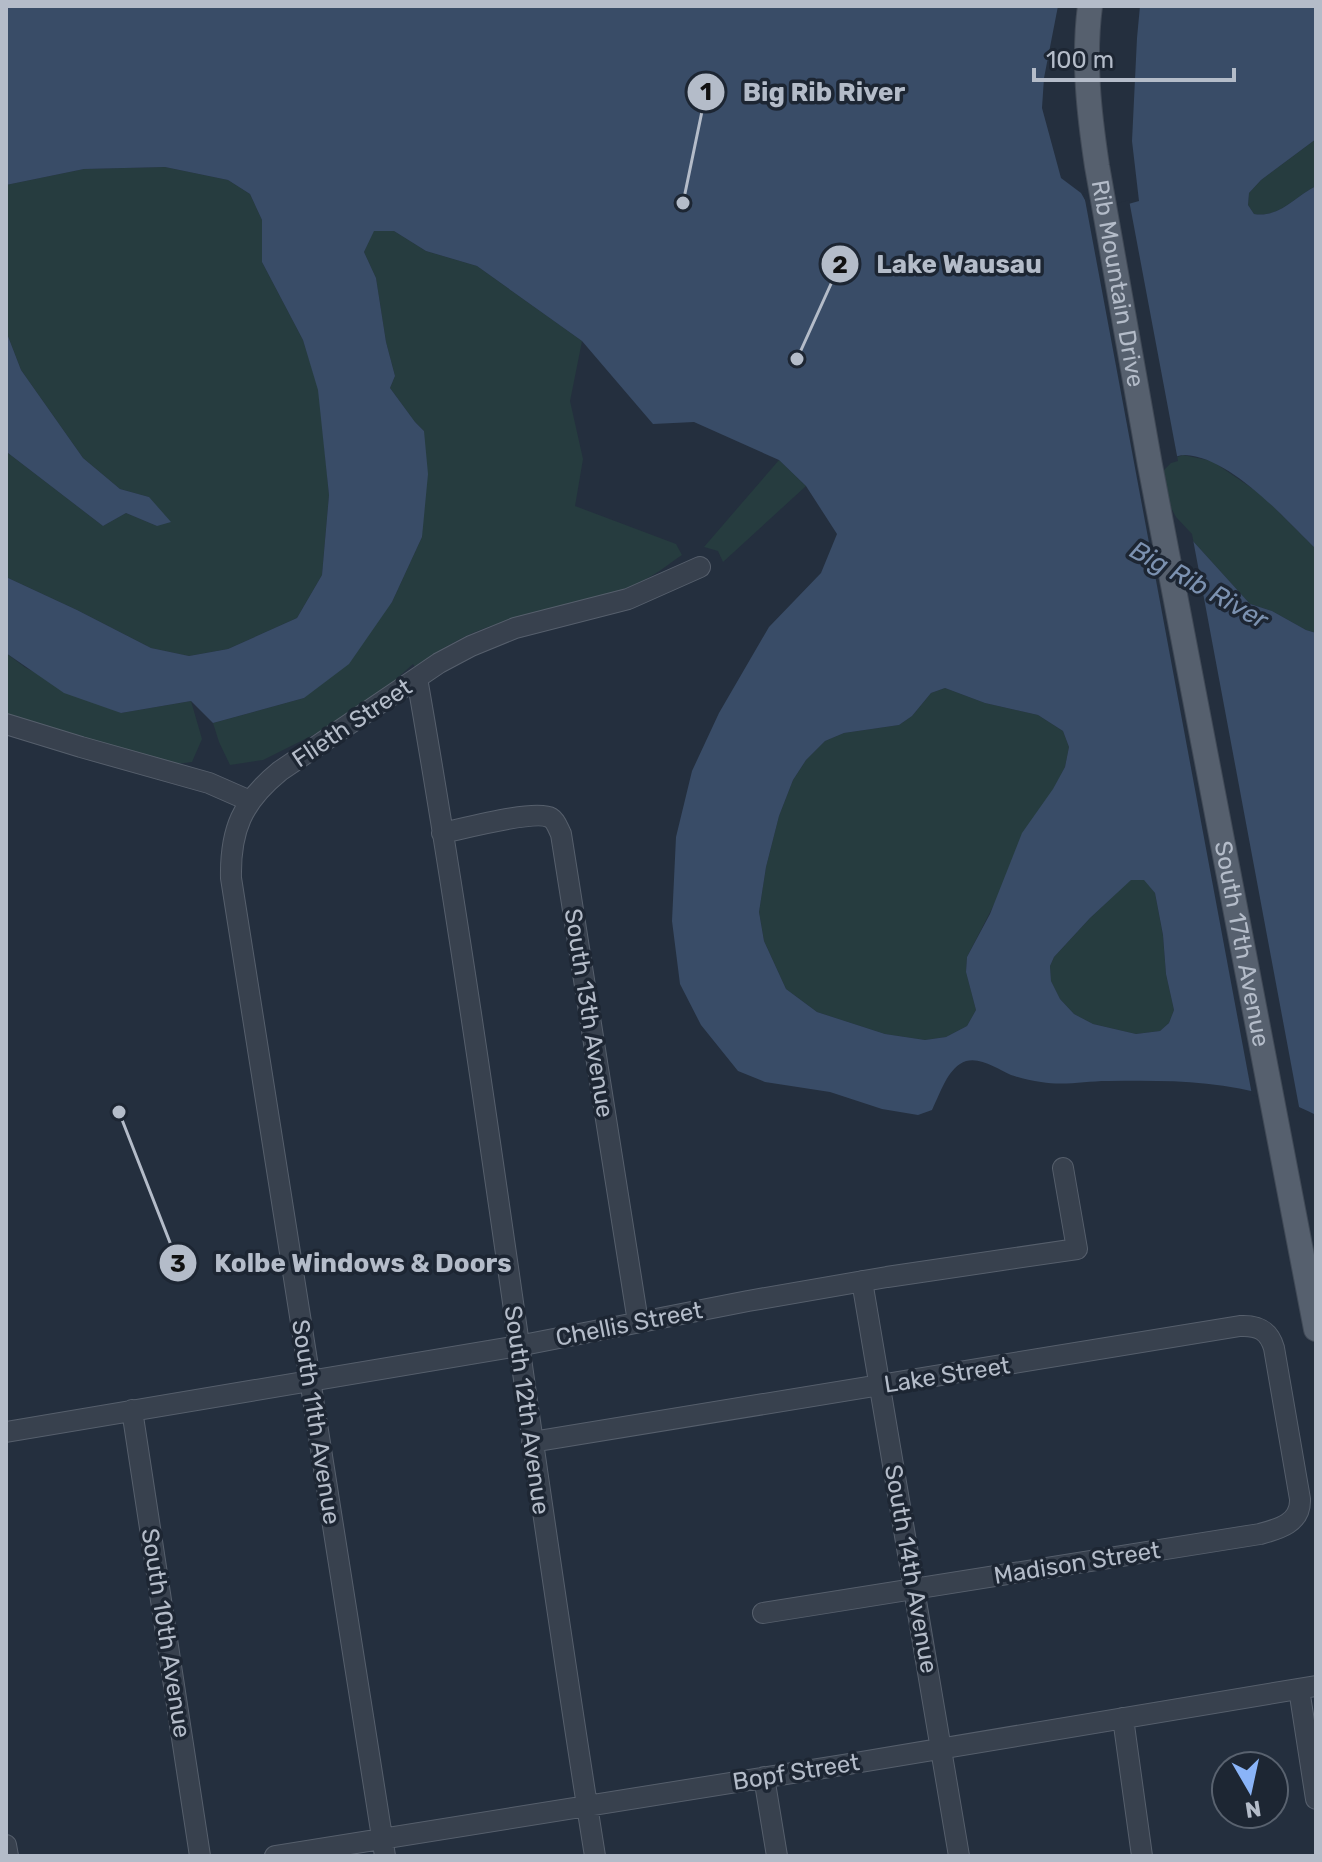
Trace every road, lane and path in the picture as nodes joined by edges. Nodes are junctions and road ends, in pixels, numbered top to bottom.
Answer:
1 (1090, 6) edge
2 (1168, 559) joint
3 (700, 567) dead end
4 (417, 678) junction
5 (6, 724) edge
6 (250, 801) junction
7 (442, 833) junction
8 (1063, 1168) dead end
9 (862, 1281) junction
10 (638, 1322) junction
11 (1316, 1329) edge
12 (518, 1346) junction
13 (310, 1380) junction
14 (879, 1386) junction
15 (132, 1410) junction
16 (1287, 1426) joint
17 (6, 1432) edge
18 (532, 1442) junction
19 (915, 1590) junction
20 (763, 1613) dead end
21 (1307, 1688) edge
22 (1123, 1718) junction
23 (942, 1748) junction
24 (764, 1777) junction
25 (1316, 1799) edge
26 (587, 1806) junction
27 (6, 1845) edge
28 (383, 1847) edge
29 (8, 1856) edge
30 (200, 1856) edge
31 (275, 1856) edge
32 (595, 1856) edge
33 (777, 1856) edge
34 (959, 1856) edge
35 (1142, 1856) edge

1 - 2 main road, Rib Mountain Drive
2 - 11 main road, South 17th Avenue
3 - 4 street, Flieth Street
4 - 6 street, Flieth Street
4 - 7 street, South 12th Avenue
5 - 6 street
6 - 13 street, South 11th Avenue
7 - 10 street, South 13th Avenue
7 - 12 street, South 12th Avenue
8 - 9 street, Chellis Street
9 - 10 street, Chellis Street
9 - 14 street, South 14th Avenue
10 - 12 street, Chellis Street
12 - 13 street, Chellis Street
12 - 18 street, South 12th Avenue
13 - 15 street, Chellis Street
13 - 28 street, South 11th Avenue
14 - 16 street, Lake Street
14 - 18 street, Lake Street
14 - 19 street, South 14th Avenue
15 - 17 street, Chellis Street
15 - 30 street, South 10th Avenue
16 - 19 street, Madison Street
18 - 26 street, South 12th Avenue
19 - 20 street, Madison Street
19 - 23 street, South 14th Avenue
21 - 22 street, Bopf Street
21 - 25 street
22 - 23 street, Bopf Street
22 - 35 street
23 - 24 street, Bopf Street
23 - 34 street, South 14th Avenue
24 - 26 street, Bopf Street
24 - 33 street
26 - 28 street, Bopf Street
26 - 32 street, South 12th Avenue
27 - 29 street
28 - 31 street, Bopf Street

